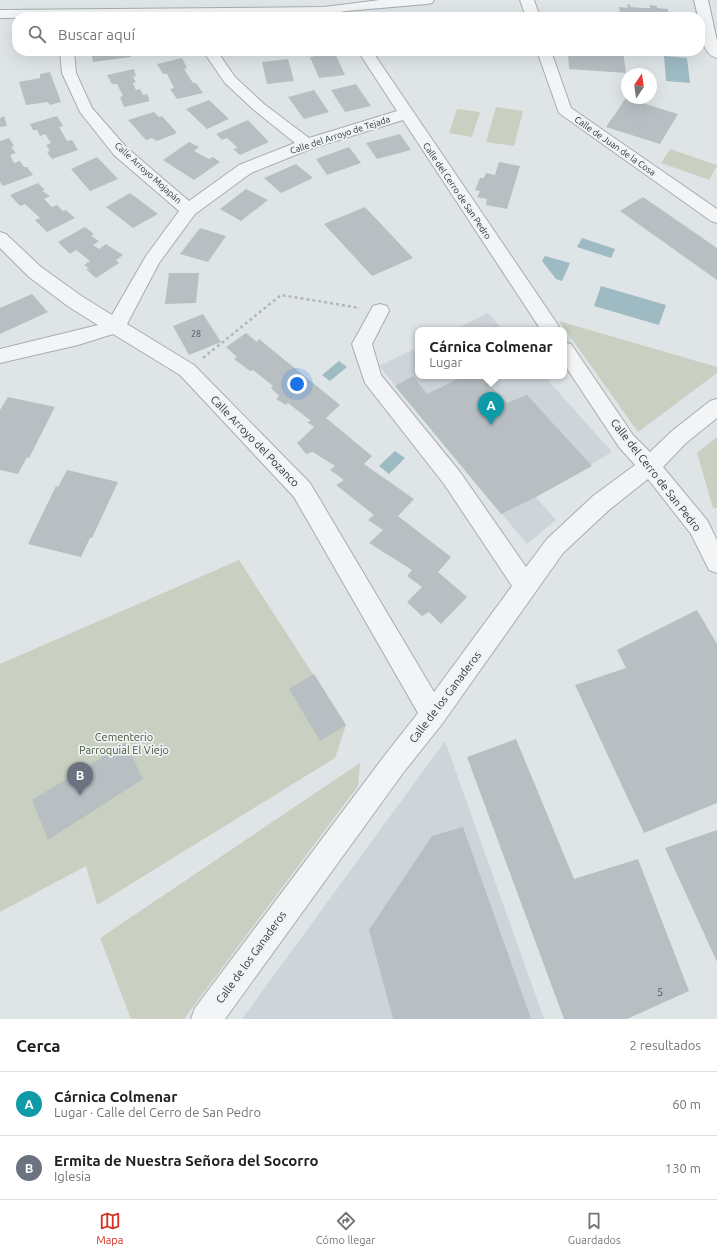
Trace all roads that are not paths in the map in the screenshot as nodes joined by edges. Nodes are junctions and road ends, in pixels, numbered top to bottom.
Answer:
1 (428, 0) edge
2 (527, 0) edge
3 (701, 0) edge
4 (335, 9) edge
5 (65, 10) edge
6 (32, 12) edge
7 (134, 12) edge
8 (284, 12) edge
9 (531, 12) edge
10 (704, 12) edge
11 (12, 13) edge
12 (0, 14) edge
13 (705, 18) edge
14 (717, 54) edge
15 (68, 56) edge
16 (213, 56) edge
17 (368, 56) edge
18 (546, 56) edge
19 (405, 114) junction
20 (307, 144) junction
21 (189, 210) junction
22 (717, 217) edge
23 (0, 238) edge
24 (380, 311) road end
25 (116, 326) junction
26 (549, 327) edge
27 (567, 353) edge
28 (0, 356) edge
29 (717, 407) edge
30 (650, 466) junction
31 (717, 563) edge
32 (526, 587) junction
33 (433, 715) junction
34 (206, 1019) edge

1 - 4 street
2 - 9 street
3 - 10 street
4 - 8 street
5 - 6 street
5 - 7 street
11 - 12 street
13 - 14 street
15 - 21 street, Calle Arroyo Mojapán
16 - 20 street
17 - 19 street, Calle del Cerro de San Pedro
18 - 22 street, Calle de Juan de la Cosa
19 - 20 street, Calle del Arroyo de Tejada
19 - 26 street, Calle del Cerro de San Pedro
20 - 21 street, Calle del Arroyo de Tejada
21 - 25 street, Calle del Arroyo de Tejada
23 - 25 street, Calle Arroyo del Pozanco
24 - 32 street
25 - 28 street
25 - 33 street, Calle Arroyo del Pozanco
27 - 30 street, Calle del Cerro de San Pedro
29 - 30 street, Calle de los Ganaderos
30 - 31 street, Calle del Cerro de San Pedro
30 - 32 street, Calle de los Ganaderos
32 - 33 street, Calle de los Ganaderos
33 - 34 street, Calle de los Ganaderos

